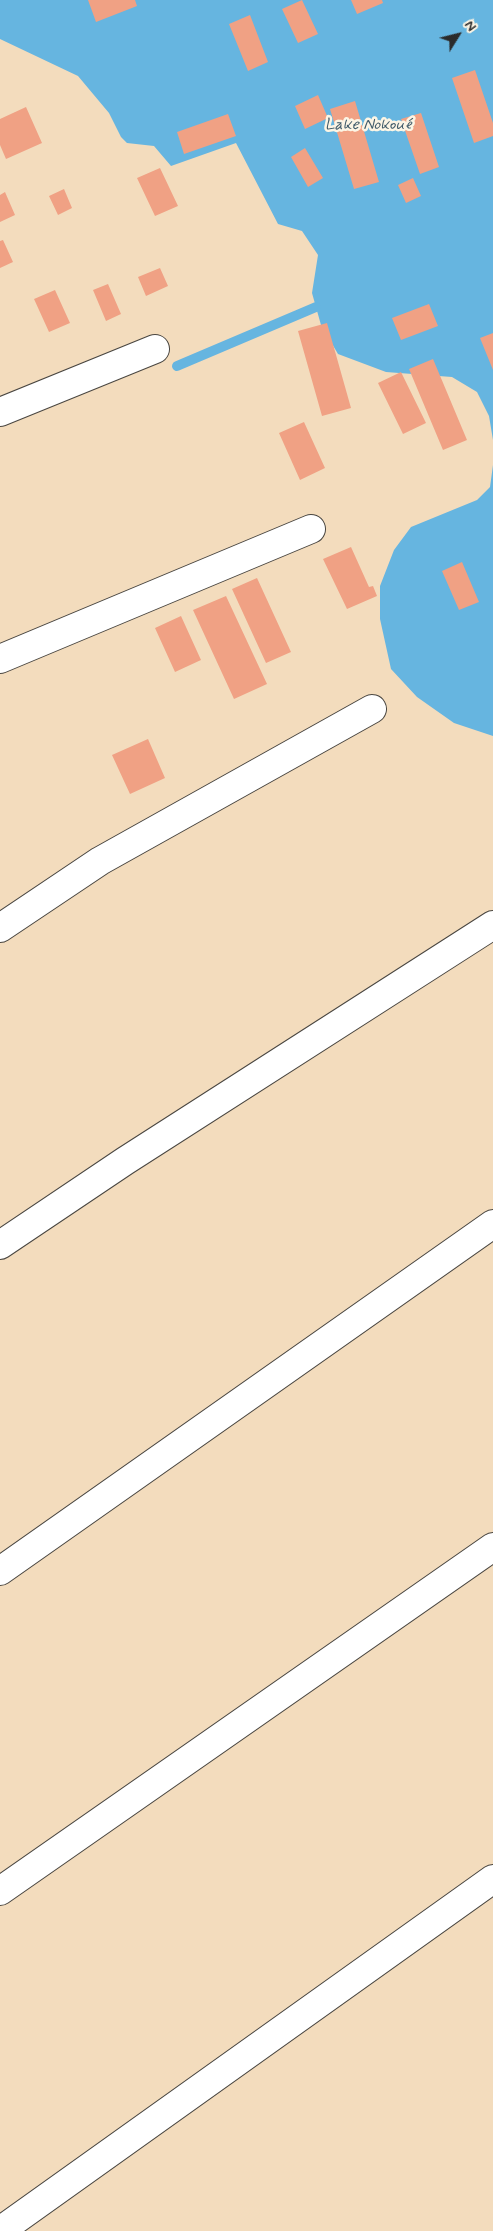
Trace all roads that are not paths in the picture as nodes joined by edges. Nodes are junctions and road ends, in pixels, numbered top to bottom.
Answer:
1 (155, 350) dead end
2 (0, 412) edge
3 (311, 528) dead end
4 (0, 659) edge
5 (372, 709) dead end
6 (493, 925) edge
7 (0, 928) edge
8 (493, 1224) edge
9 (0, 1245) edge
10 (493, 1547) edge
11 (0, 1571) edge
12 (493, 1879) edge
13 (0, 1891) edge
14 (0, 2231) edge

1 - 2 street
3 - 4 street
5 - 7 street
6 - 9 street
8 - 11 street
10 - 13 street
12 - 14 street

